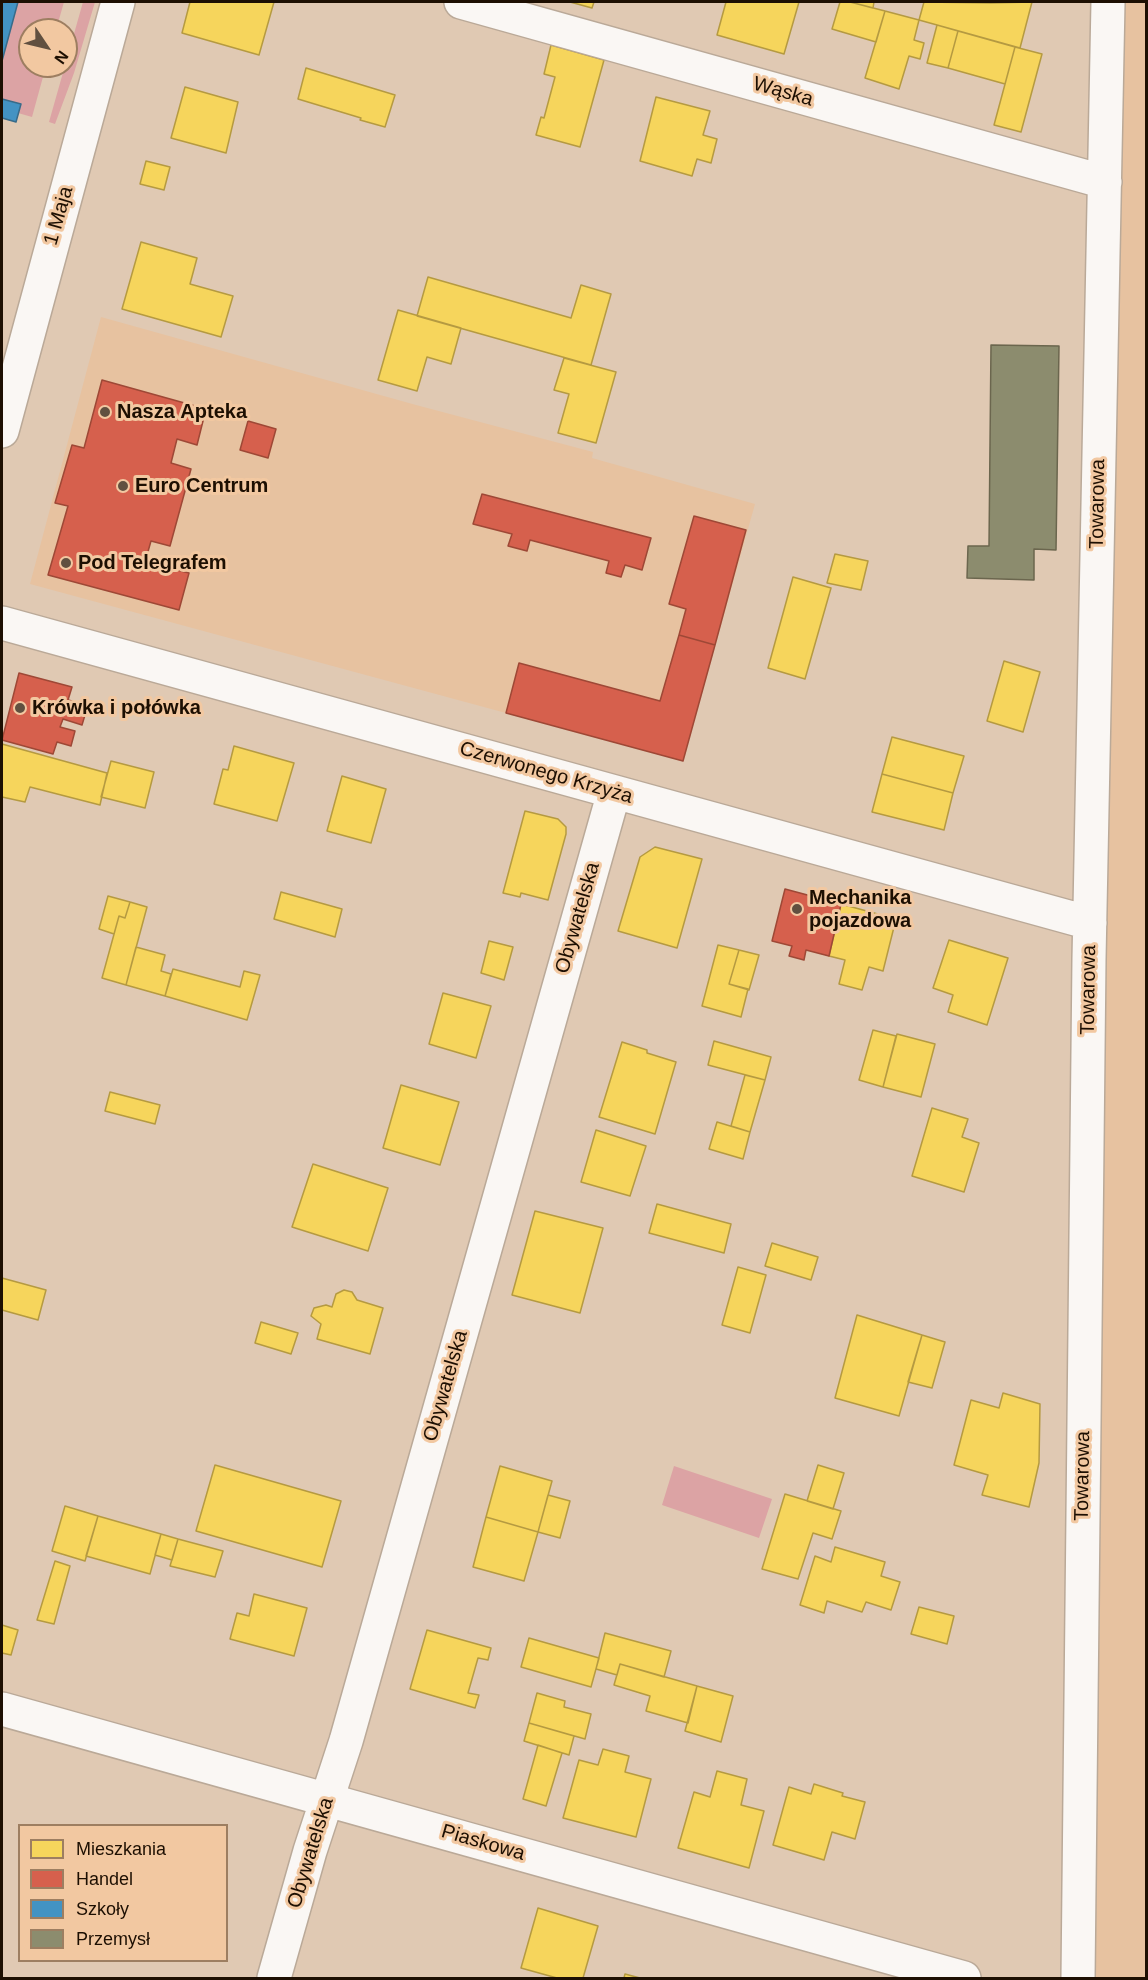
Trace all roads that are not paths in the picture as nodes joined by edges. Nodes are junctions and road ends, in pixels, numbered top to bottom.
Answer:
1 (118, 2) edge
2 (461, 2) edge
3 (1108, 2) edge
4 (1105, 182) junction
5 (2, 431) edge
6 (2, 623) edge
7 (614, 792) junction
8 (1090, 923) junction
9 (2, 1709) edge
10 (327, 1799) junction
11 (274, 1978) edge
12 (964, 1978) edge
13 (1078, 1978) edge

1 - 5 street, 1 Maja
2 - 4 street, Wąska
3 - 4 street, Towarowa
4 - 8 street, Towarowa
6 - 7 street, Czerwonego Krzyża
7 - 8 street, Czerwonego Krzyża
7 - 10 street, Obywatelska
8 - 13 street, Towarowa
9 - 10 street, Piaskowa
10 - 11 street, Obywatelska
10 - 12 street, Piaskowa

